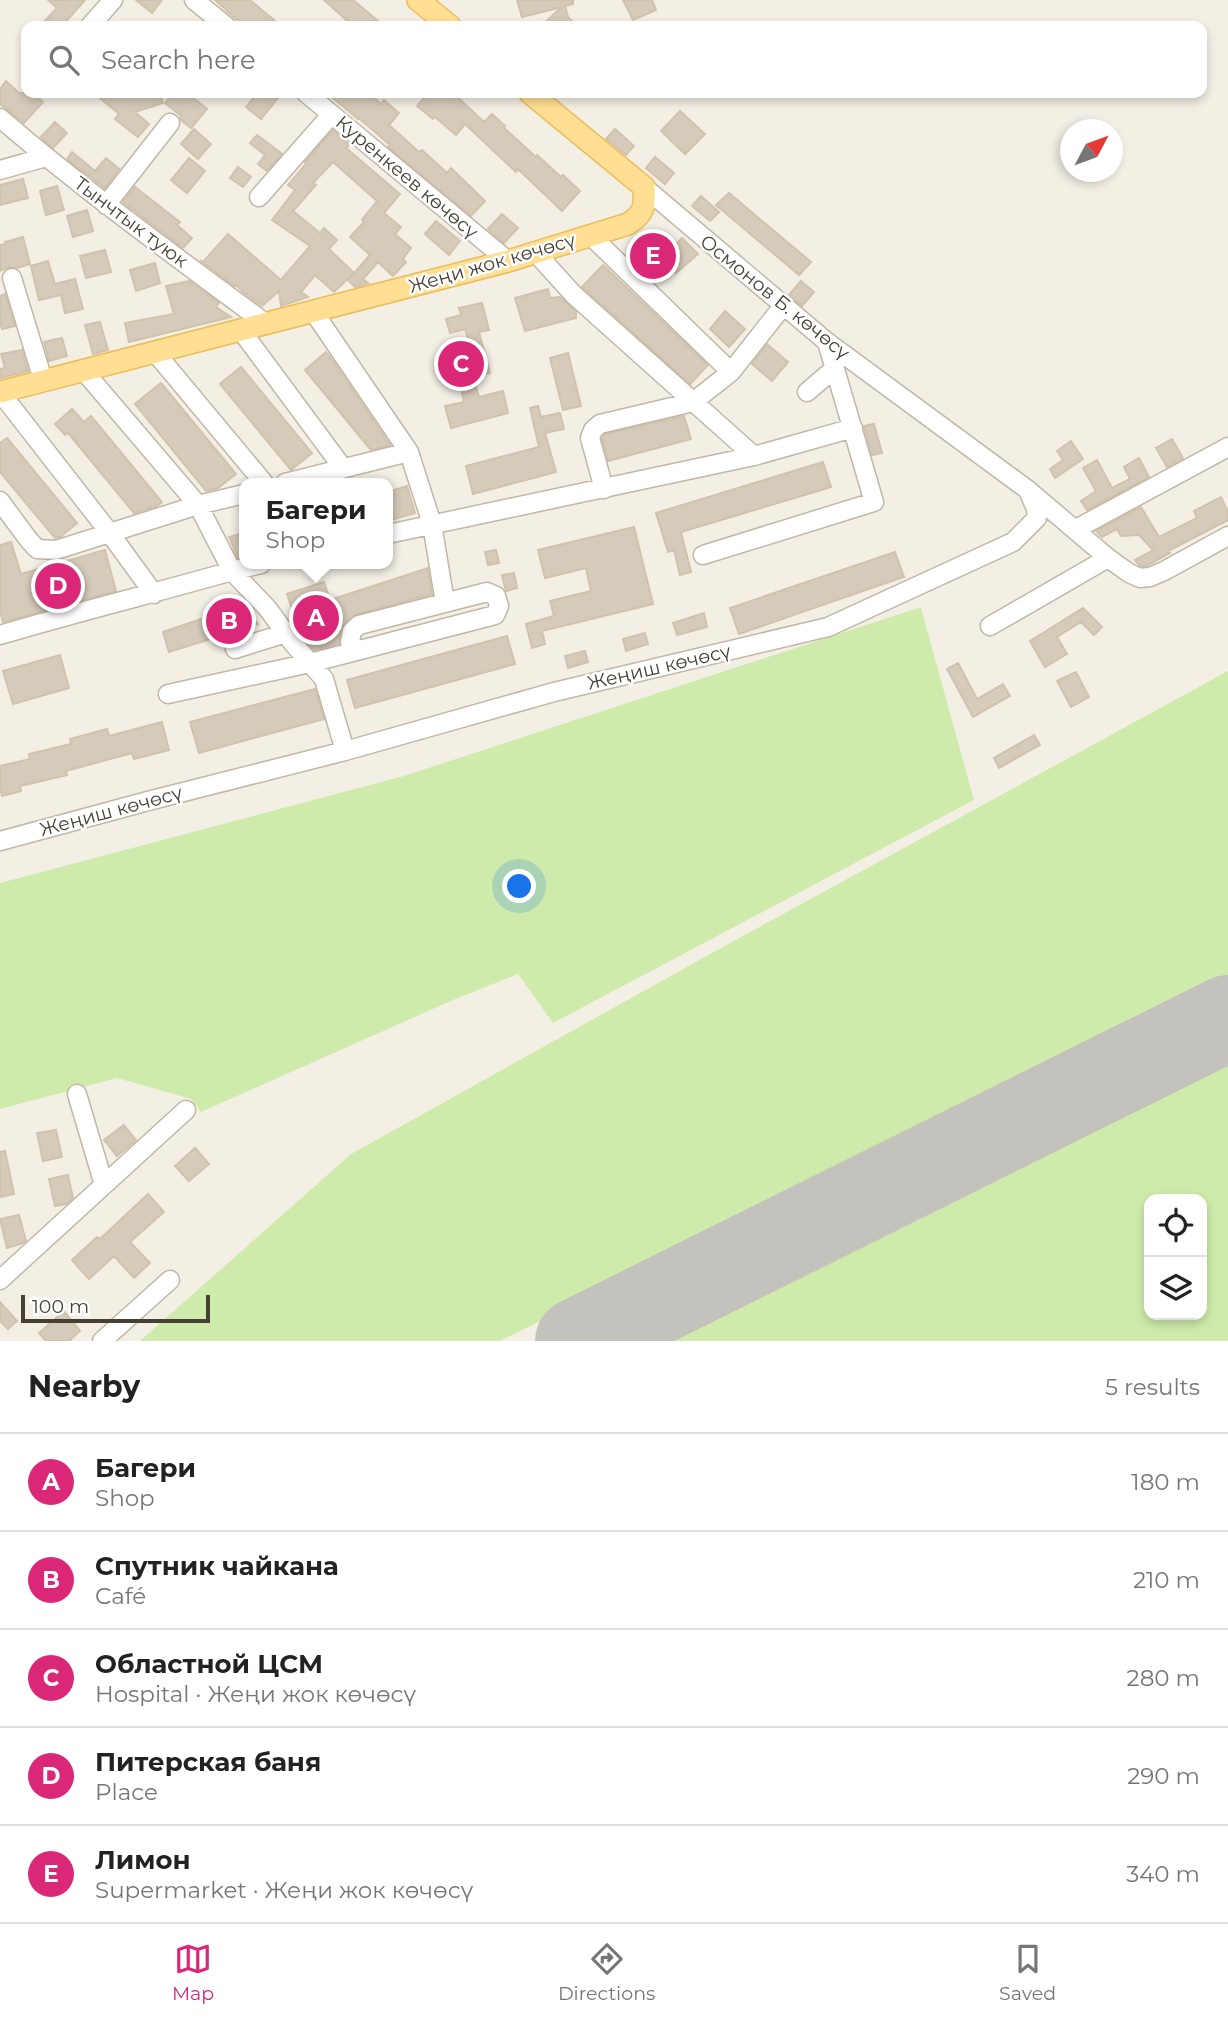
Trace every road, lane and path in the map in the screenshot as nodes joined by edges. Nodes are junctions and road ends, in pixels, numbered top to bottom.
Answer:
1 (113, 0) edge
2 (194, 0) edge
3 (418, 0) edge
4 (94, 21) edge
5 (220, 21) edge
6 (444, 21) edge
7 (312, 98) edge
8 (536, 98) edge
9 (331, 115) junction
10 (0, 118) edge
11 (170, 123) dead end
12 (46, 157) junction
13 (0, 170) edge
14 (644, 187) junction
15 (259, 197) dead end
16 (106, 205) junction
17 (591, 236) junction
18 (535, 252) junction
19 (508, 261) junction
20 (12, 278) dead end
21 (783, 306) junction
22 (313, 311) junction
23 (265, 323) junction
24 (240, 329) junction
25 (827, 342) junction
26 (154, 351) junction
27 (835, 368) junction
28 (83, 370) junction
29 (731, 372) junction
30 (43, 380) junction
31 (0, 392) edge
32 (807, 392) dead end
33 (693, 402) junction
34 (853, 428) junction
35 (1228, 447) edge
36 (410, 452) junction
37 (754, 456) junction
38 (343, 468) junction
39 (260, 478) edge
40 (304, 478) edge
41 (604, 489) junction
42 (1028, 490) junction
43 (239, 495) edge
44 (0, 501) edge
45 (198, 505) junction
46 (432, 524) junction
47 (1076, 529) junction
48 (109, 532) junction
49 (393, 533) edge
50 (1228, 536) edge
51 (703, 555) dead end
52 (1108, 558) junction
53 (239, 569) edge
54 (232, 570) junction
55 (154, 594) junction
56 (445, 603) junction
57 (990, 626) dead end
58 (286, 633) junction
59 (0, 635) edge
60 (235, 649) dead end
61 (357, 650) junction
62 (310, 663) junction
63 (168, 694) dead end
64 (345, 751) junction
65 (0, 841) edge
66 (76, 1094) dead end
67 (186, 1110) dead end
68 (104, 1185) junction
69 (0, 1280) edge
70 (170, 1280) dead end
71 (102, 1341) edge

1 - 4 street
2 - 5 street
3 - 6 main road
7 - 9 street, Куренкеев көчөсү
8 - 14 main road, Осмонов Б. көчөсү
9 - 15 street
9 - 19 street, Куренкеев көчөсү
10 - 12 street, Тынчтык туюк
11 - 16 street
12 - 13 street
12 - 16 street, Тынчтык туюк
14 - 17 main road, Жеңи жок көчөсү
14 - 21 street, Осмонов Б. көчөсү
16 - 23 street, Тынчтык туюк
17 - 18 main road, Жеңи жок көчөсү
17 - 29 street
18 - 19 main road, Жеңи жок көчөсү
18 - 33 street
19 - 22 main road, Жеңи жок көчөсү
20 - 30 street
21 - 25 street, Осмонов Б. көчөсү
21 - 29 street
22 - 23 main road, Жеңи жок көчөсү
22 - 36 street
23 - 24 main road, Жеңи жок көчөсү
24 - 26 main road, Жеңи жок көчөсү
24 - 38 street
25 - 27 street
25 - 42 street, Осмонов Б. көчөсү
26 - 28 main road, Жеңи жок көчөсү
26 - 39 street
27 - 32 street
27 - 34 street
28 - 30 main road, Жеңи жок көчөсү
28 - 45 street
29 - 33 street
30 - 31 main road, Жеңи жок көчөсү
31 - 48 street
33 - 37 street
33 - 41 street
34 - 37 street
34 - 51 street
35 - 47 street
36 - 38 street
36 - 46 street
37 - 41 street
38 - 40 street
41 - 46 street
42 - 47 street
42 - 64 street, Жеңиш көчөсү
43 - 45 street
44 - 48 street
45 - 48 street
45 - 54 street
46 - 49 street
46 - 56 street
47 - 52 street
48 - 55 street
50 - 52 street
52 - 57 street
53 - 54 street
54 - 55 street
54 - 58 street
55 - 59 street
56 - 61 street
56 - 61 street
58 - 60 street
58 - 62 street
61 - 62 street
62 - 63 street
62 - 64 street
64 - 65 street, Жеңиш көчөсү
66 - 68 street
67 - 68 street
68 - 69 street
70 - 71 street

